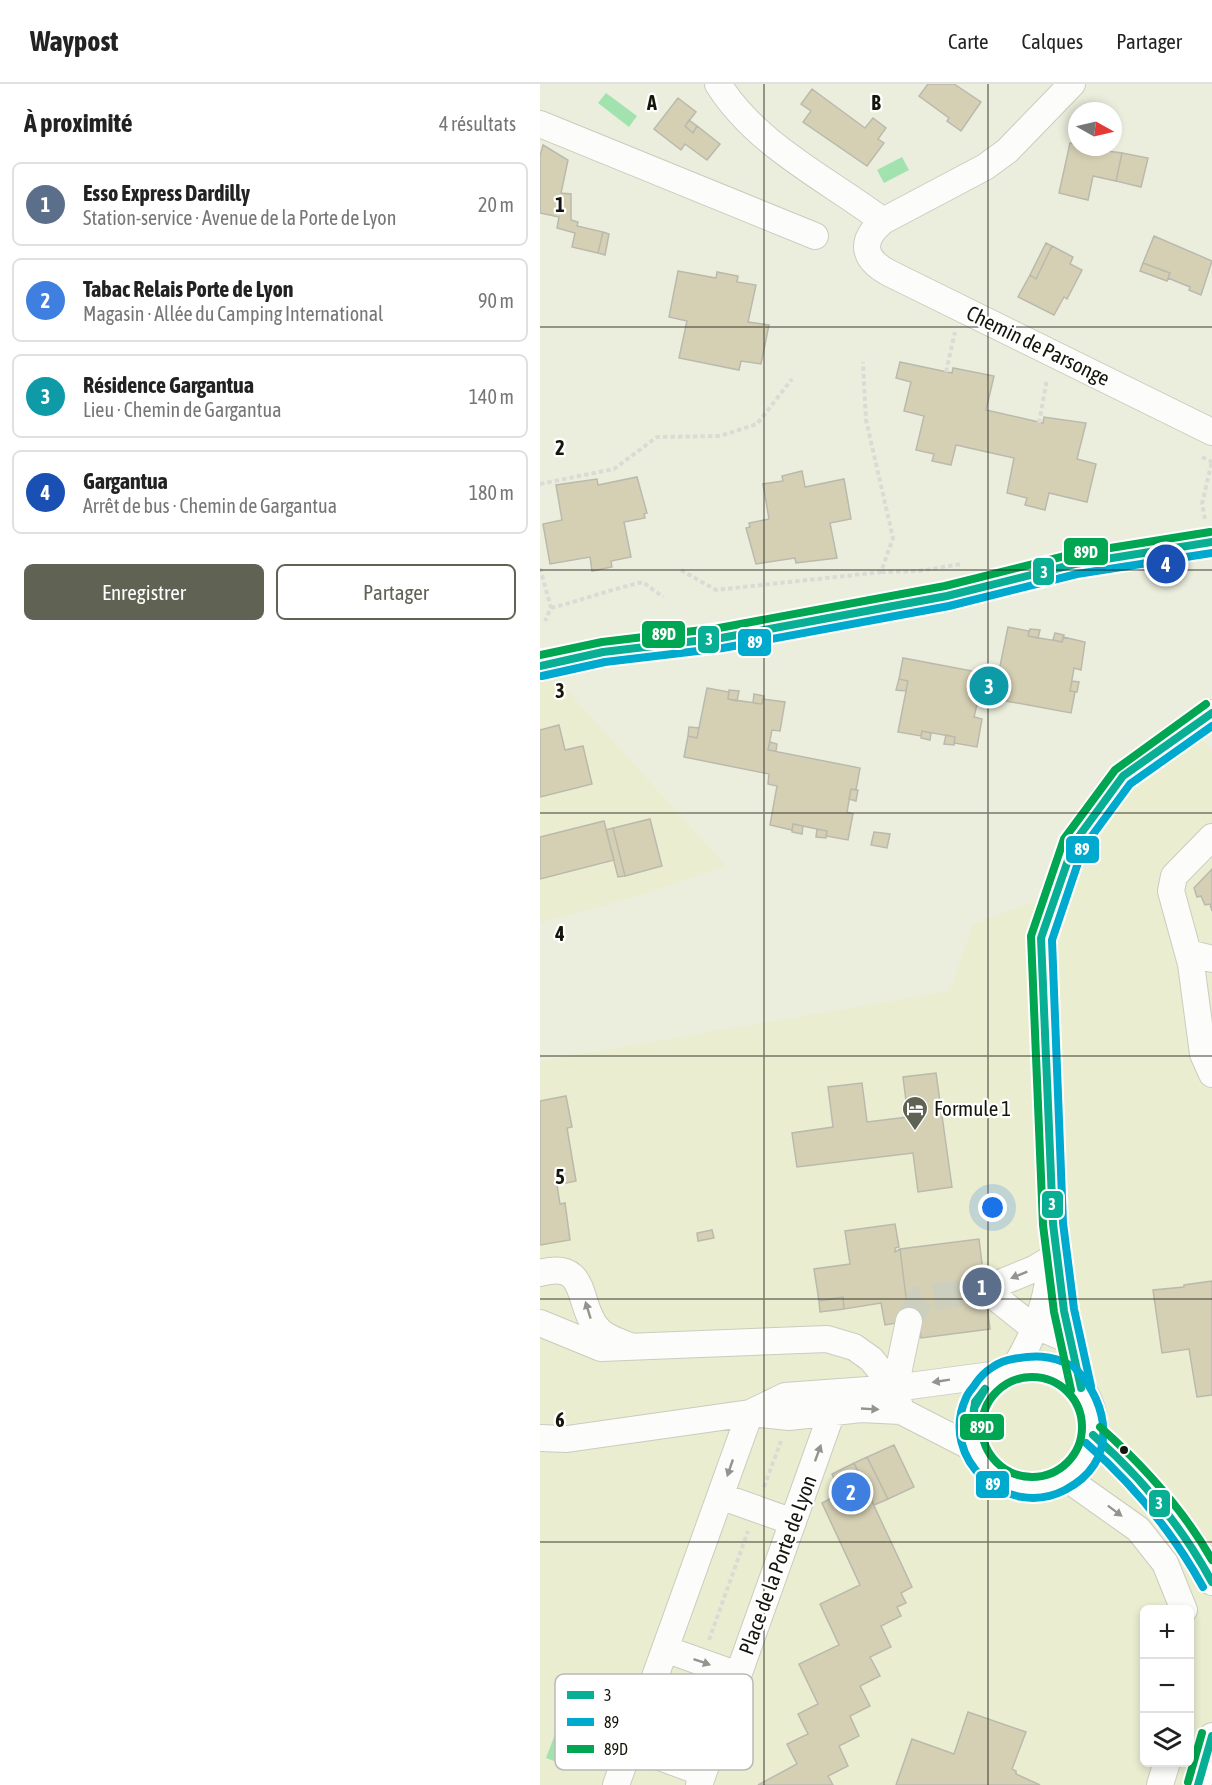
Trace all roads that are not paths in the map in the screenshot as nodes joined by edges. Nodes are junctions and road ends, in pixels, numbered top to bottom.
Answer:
1 (718, 84) edge
2 (1072, 84) edge
3 (540, 124) edge
4 (883, 221) junction
5 (815, 236) dead end
6 (1212, 432) edge
7 (1209, 533) edge
8 (540, 666) edge
9 (1212, 713) edge
10 (1212, 721) edge
11 (1188, 729) junction
12 (1212, 837) edge
13 (1200, 956) edge
14 (1212, 1074) edge
15 (1053, 1224) junction
16 (1051, 1258) junction
17 (540, 1273) edge
18 (909, 1322) tunnel mouth
19 (540, 1323) edge
20 (1037, 1327) junction
21 (1071, 1341) junction
22 (630, 1346) junction
23 (1007, 1370) junction
24 (1081, 1388) junction
25 (898, 1400) junction
26 (832, 1412) junction
27 (750, 1413) junction
28 (1093, 1435) junction
29 (540, 1438) edge
30 (567, 1439) junction
31 (975, 1449) junction
32 (540, 1456) edge
33 (1066, 1478) junction
34 (720, 1496) junction
35 (793, 1522) junction
36 (1212, 1582) edge
37 (1182, 1605) edge
38 (665, 1649) junction
39 (656, 1674) edge
40 (735, 1674) edge
41 (738, 1674) edge
42 (1212, 1736) edge
43 (1165, 1767) edge
44 (621, 1770) edge
45 (684, 1770) edge
46 (701, 1779) edge
47 (616, 1785) edge
48 (1160, 1785) edge
49 (1198, 1785) edge

1 - 4 street
2 - 4 street
3 - 5 street
4 - 6 street, Chemin de Parsonge
7 - 8 street
9 - 11 street
10 - 11 street
11 - 15 street
12 - 13 street
13 - 14 street
15 - 16 street
15 - 21 street
16 - 20 street
16 -> 20 street
22 -> 17 street
18 - 25 street
19 - 22 street
20 - 21 street
20 - 23 street
21 - 24 street
22 - 25 street
23 - 24 street
23 -> 25 street
23 - 31 street
24 - 28 street
26 -> 25 street
25 - 27 street
25 - 31 street
26 - 27 street
35 -> 26 street, Place de la Porte de Lyon
27 - 30 street
27 -> 34 street
28 - 33 street
28 - 36 street
29 - 30 street
30 - 32 street
31 - 33 street
33 -> 37 street
34 - 35 street
34 - 38 street
35 - 41 street, Place de la Porte de Lyon
38 - 39 street
38 -> 40 street
42 - 49 street
43 - 48 street
44 - 47 street
45 - 46 street

